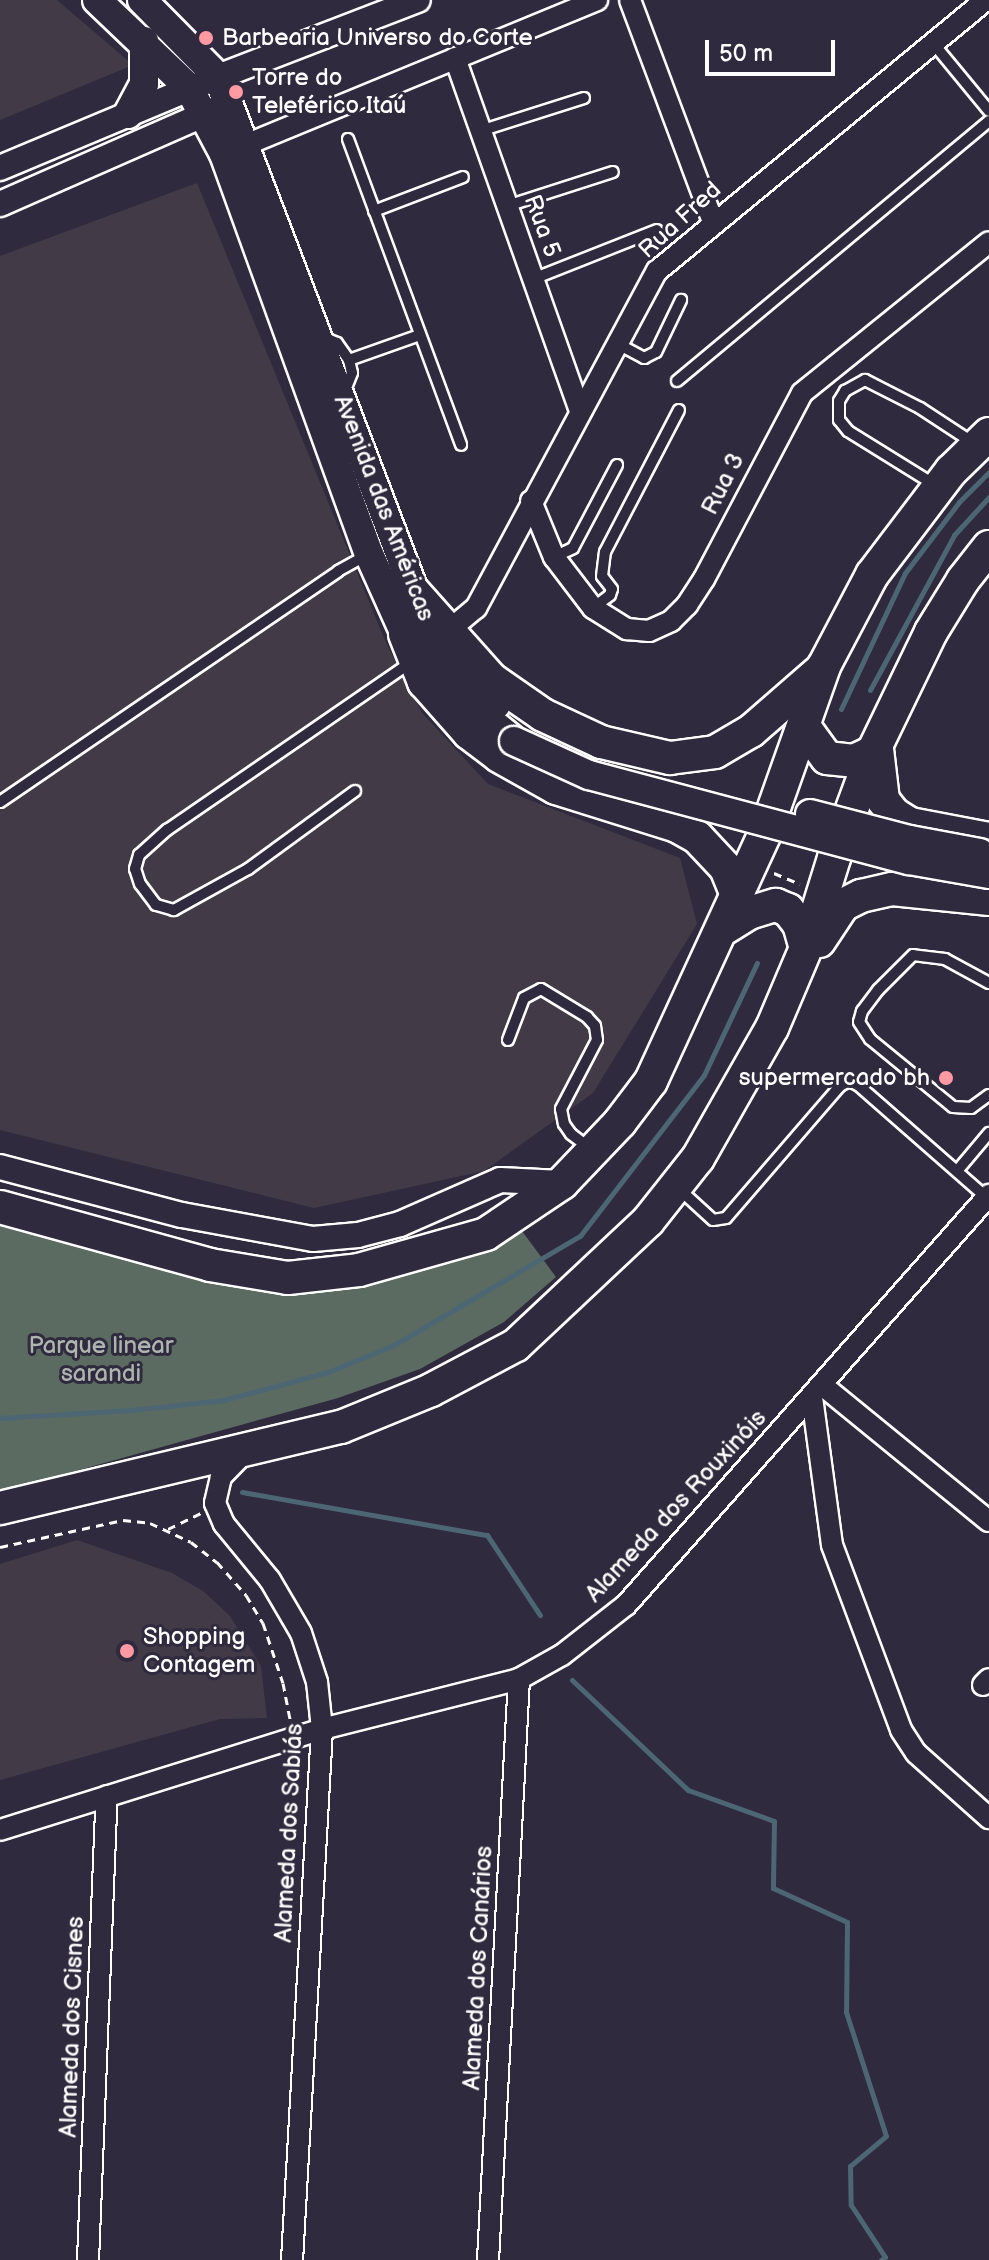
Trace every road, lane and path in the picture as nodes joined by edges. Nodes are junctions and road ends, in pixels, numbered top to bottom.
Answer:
1 (97, 0) edge
2 (142, 0) edge
3 (418, 0) edge
4 (597, 0) edge
5 (630, 0) edge
6 (986, 0) edge
7 (144, 41) junction
8 (933, 43) junction
9 (455, 58) junction
10 (189, 88) junction
11 (224, 90) junction
12 (584, 98) dead end
13 (989, 111) edge
14 (128, 114) junction
15 (204, 114) junction
16 (989, 121) edge
17 (480, 131) junction
18 (348, 139) dead end
19 (235, 149) junction
20 (0, 168) edge
21 (613, 172) dead end
22 (463, 177) dead end
23 (0, 204) edge
24 (507, 206) junction
25 (374, 211) junction
26 (713, 222) junction
27 (657, 230) dead end
28 (989, 242) edge
29 (533, 279) junction
30 (681, 300) dead end
31 (420, 335) junction
32 (318, 337) junction
33 (618, 344) junction
34 (349, 360) junction
35 (677, 381) dead end
36 (341, 398) junction
37 (679, 410) dead end
38 (580, 411) junction
39 (983, 440) edge
40 (461, 445) dead end
41 (617, 465) dead end
42 (939, 487) junction
43 (531, 501) junction
44 (989, 547) edge
45 (369, 554) junction
46 (554, 557) junction
47 (413, 591) junction
48 (593, 608) junction
49 (447, 632) junction
50 (409, 648) junction
51 (824, 666) junction
52 (518, 733) junction
53 (809, 736) junction
54 (875, 749) junction
55 (355, 791) dead end
56 (0, 802) edge
57 (989, 839) edge
58 (989, 854) edge
59 (834, 858) junction
60 (752, 864) junction
61 (989, 874) edge
62 (892, 889) junction
63 (823, 894) junction
64 (738, 897) junction
65 (989, 899) edge
66 (725, 928) junction
67 (806, 948) junction
68 (989, 983) edge
69 (772, 1028) junction
70 (508, 1040) dead end
71 (989, 1095) edge
72 (989, 1133) edge
73 (593, 1150) junction
74 (0, 1167) edge
75 (957, 1171) junction
76 (562, 1183) junction
77 (676, 1187) junction
78 (988, 1196) edge
79 (0, 1207) edge
80 (817, 1391) junction
81 (248, 1450) junction
82 (215, 1503) junction
83 (0, 1508) edge
84 (986, 1511) edge
85 (168, 1529) junction
86 (0, 1547) edge
87 (519, 1679) junction
88 (322, 1729) junction
89 (275, 1744) junction
90 (107, 1796) junction
91 (989, 1818) edge
92 (0, 1830) edge
93 (88, 2260) edge
94 (292, 2260) edge
95 (488, 2260) edge

1 - 7 main road, Avenida das Américas
2 - 11 main road
3 - 11 street
4 - 9 street
5 - 26 street
6 - 8 street, Rua Fred
7 - 10 main road, Avenida das Américas
7 - 14 main road
8 - 13 lane
8 - 26 street, Rua Fred
9 - 17 street, Rua 5
9 - 19 street
10 - 11 street
10 - 14 street
10 - 15 main road, Avenida das Américas
11 - 15 street
11 - 19 main road, Avenida das Américas
12 - 17 lane
14 - 20 street
15 - 19 main road, Avenida das Américas
15 - 23 street
16 - 35 lane
17 - 24 street, Rua 5
18 - 25 lane
19 - 32 main road, Avenida das Américas
19 - 45 main road, Avenida das Américas
21 - 24 lane
22 - 25 lane
24 - 29 street, Rua 5
25 - 31 lane
26 - 33 street, Rua Fred
27 - 29 lane
28 - 48 street, Rua 3
29 - 38 street, Rua 5
30 - 33 lane
31 - 34 lane
31 - 40 lane
32 - 34 lane
32 - 36 main road, Avenida das Américas
33 - 38 street, Rua Fred
34 - 36 lane
36 - 47 main road, Avenida das Américas
37 - 48 lane
38 - 43 street, Rua Fred
39 - 42 main road
39 - 42 lane
41 - 46 lane
42 - 51 main road
43 - 46 street, Rua 3
43 - 49 street, Rua Fred
44 - 54 main road
45 - 50 main road, Avenida das Américas
45 - 56 lane
46 - 48 street, Rua 3
47 - 49 main road
47 - 52 main road, Avenida das Américas
49 - 51 main road
50 - 52 main road, Avenida das Américas
50 - 55 lane
50 - 64 main road
51 - 53 main road
52 - 58 main road, Avenida das Américas, bridge
52 - 61 main road, bridge
53 - 54 main road
53 - 59 main road
53 - 60 main road
54 - 57 main road
54 - 59 main road
59 - 62 main road
59 - 63 main road
60 - 63 path
60 - 64 main road
62 - 65 main road
62 - 69 main road
63 - 67 main road
64 - 66 main road
66 - 67 main road
66 - 73 main road
67 - 69 main road
68 - 71 lane
69 - 77 main road
70 - 73 lane
72 - 75 lane
73 - 76 main road
74 - 76 street
75 - 77 lane
75 - 78 lane
76 - 79 main road
77 - 81 main road
78 - 80 street, Alameda dos Rouxinóis
80 - 84 street
80 - 87 street, Alameda dos Rouxinóis
80 - 91 street
81 - 82 street
81 - 83 main road
82 - 85 path
82 - 88 street, Alameda dos Sabiás
85 - 86 path
85 - 89 path
87 - 88 street, Alameda dos Rouxinóis
87 - 95 street, Alameda dos Canários
88 - 89 street, Alameda dos Rouxinóis
88 - 94 street, Alameda dos Sabiás
89 - 90 street, Alameda dos Rouxinóis
90 - 92 street, Alameda dos Rouxinóis
90 - 93 street, Alameda dos Cisnes

